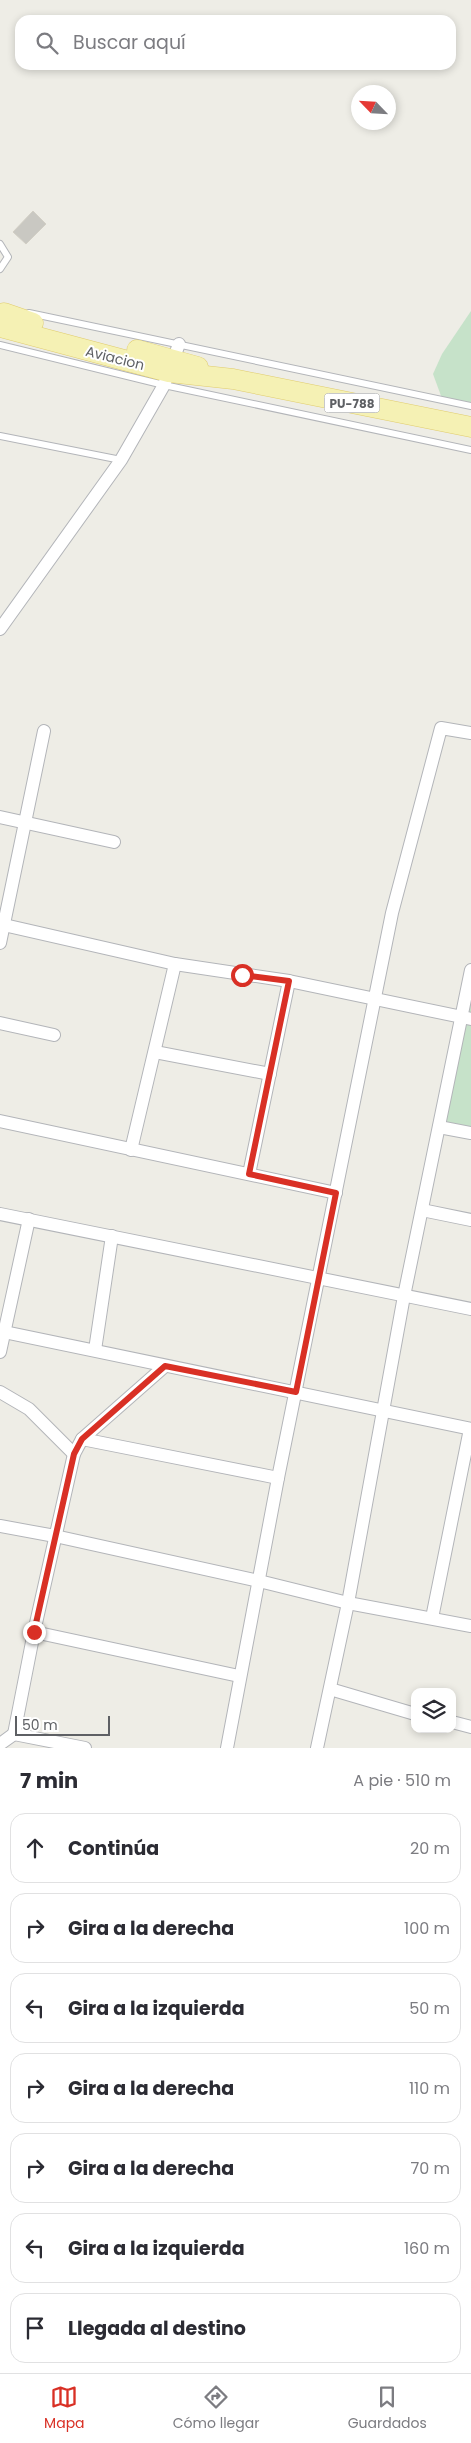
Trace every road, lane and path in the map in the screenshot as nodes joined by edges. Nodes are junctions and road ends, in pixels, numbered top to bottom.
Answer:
1 (0, 244) edge
2 (0, 269) edge
3 (5, 319) edge
4 (0, 346) edge
5 (172, 365) junction
6 (471, 406) edge
7 (471, 427) edge
8 (0, 436) edge
9 (471, 450) edge
10 (121, 460) junction
11 (0, 630) edge
12 (44, 731) dead end
13 (471, 733) edge
14 (0, 817) edge
15 (24, 822) junction
16 (114, 842) dead end
17 (2, 924) edge
18 (0, 943) edge
19 (175, 964) junction
20 (471, 970) edge
21 (289, 981) junction
22 (375, 998) junction
23 (466, 1018) edge
24 (0, 1023) edge
25 (54, 1035) dead end
26 (155, 1052) junction
27 (270, 1074) junction
28 (0, 1121) edge
29 (439, 1127) junction
30 (471, 1133) edge
31 (131, 1150) junction
32 (249, 1174) junction
33 (336, 1193) junction
34 (422, 1210) junction
35 (0, 1214) edge
36 (29, 1219) junction
37 (471, 1220) edge
38 (112, 1236) junction
39 (319, 1278) junction
40 (404, 1296) junction
41 (471, 1309) edge
42 (2, 1331) edge
43 (95, 1350) junction
44 (0, 1352) edge
45 (165, 1366) junction
46 (0, 1392) edge
47 (296, 1392) junction
48 (384, 1411) junction
49 (470, 1429) edge
50 (82, 1439) junction
51 (74, 1454) junction
52 (278, 1478) junction
53 (0, 1526) edge
54 (55, 1536) junction
55 (259, 1580) junction
56 (348, 1603) junction
57 (432, 1618) junction
58 (471, 1626) edge
59 (34, 1632) junction
60 (239, 1676) junction
61 (330, 1689) junction
62 (411, 1713) edge
63 (456, 1723) edge
64 (471, 1726) edge
65 (14, 1734) junction
66 (0, 1744) edge
67 (84, 1748) edge
68 (228, 1748) edge
69 (317, 1748) edge

1 - 2 lane
3 - 5 main road, Aviacion
3 - 5 lane
4 - 5 lane
5 - 6 lane
5 - 7 main road, Aviacion / PU-788
5 - 9 lane
5 - 10 street
8 - 10 lane
10 - 11 street
12 - 15 street
13 - 22 street
14 - 15 street
15 - 16 street
15 - 17 street
17 - 18 street
17 - 19 street
19 - 21 street
19 - 26 street
20 - 23 street
21 - 22 street
21 - 27 street
22 - 23 street
22 - 33 street
23 - 29 street
24 - 25 street
26 - 27 street
26 - 31 street
27 - 32 street
28 - 31 street
29 - 30 street
29 - 34 street
31 - 32 street
32 - 33 street
33 - 39 street
34 - 37 street
34 - 40 street
35 - 36 street
36 - 38 street
36 - 42 street
38 - 39 street
38 - 43 street
39 - 40 street
39 - 47 street
40 - 41 street
40 - 48 street
42 - 43 street
42 - 44 street
43 - 45 street
45 - 47 street
45 - 50 street
46 - 51 street
47 - 48 street
47 - 52 street
48 - 49 street
48 - 56 street
49 - 57 street
50 - 51 street
50 - 52 street
51 - 54 street
52 - 55 street
53 - 54 street
54 - 55 street
54 - 59 street
55 - 56 street
55 - 60 street
56 - 57 street
56 - 61 street
57 - 58 street
59 - 60 street
59 - 65 street
60 - 68 street
61 - 62 street
61 - 69 street
63 - 64 street
65 - 66 street
65 - 67 street

